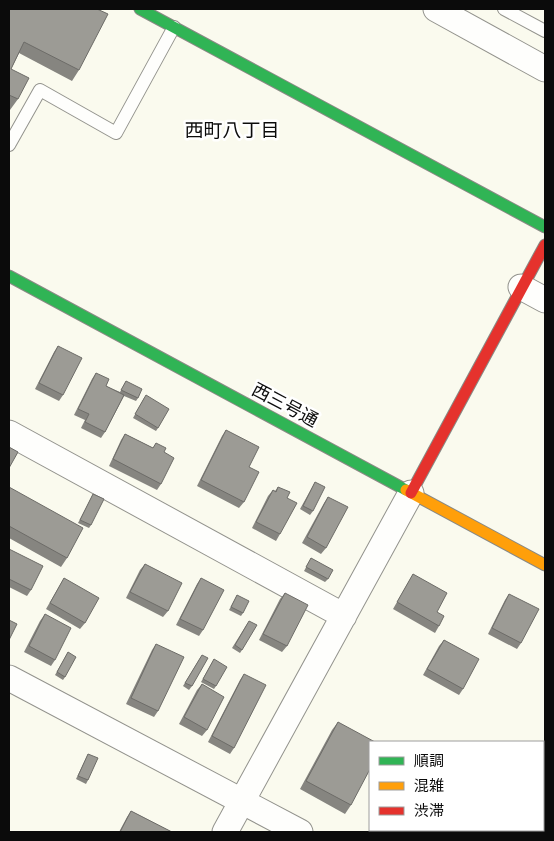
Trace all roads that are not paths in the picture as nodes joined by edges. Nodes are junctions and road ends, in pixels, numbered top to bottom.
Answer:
1 (140, 9) edge
2 (436, 9) edge
3 (504, 9) edge
4 (174, 27) junction
5 (545, 32) edge
6 (545, 69) edge
7 (9, 145) edge
8 (545, 227) edge
9 (545, 245) edge
10 (9, 276) edge
11 (521, 287) junction
12 (545, 300) edge
13 (9, 434) edge
14 (411, 493) junction
15 (545, 565) edge
16 (344, 616) junction
17 (9, 678) edge
18 (242, 801) junction
19 (225, 832) edge
20 (300, 832) edge

1 - 4 street
2 - 6 street
3 - 5 lane
4 - 7 lane
4 - 8 street
9 - 11 street
10 - 14 street, 西三号通
11 - 12 street
11 - 14 street
13 - 16 street
14 - 15 street, 西三号通
14 - 16 street
16 - 18 street
17 - 18 street
18 - 19 street
18 - 20 street

